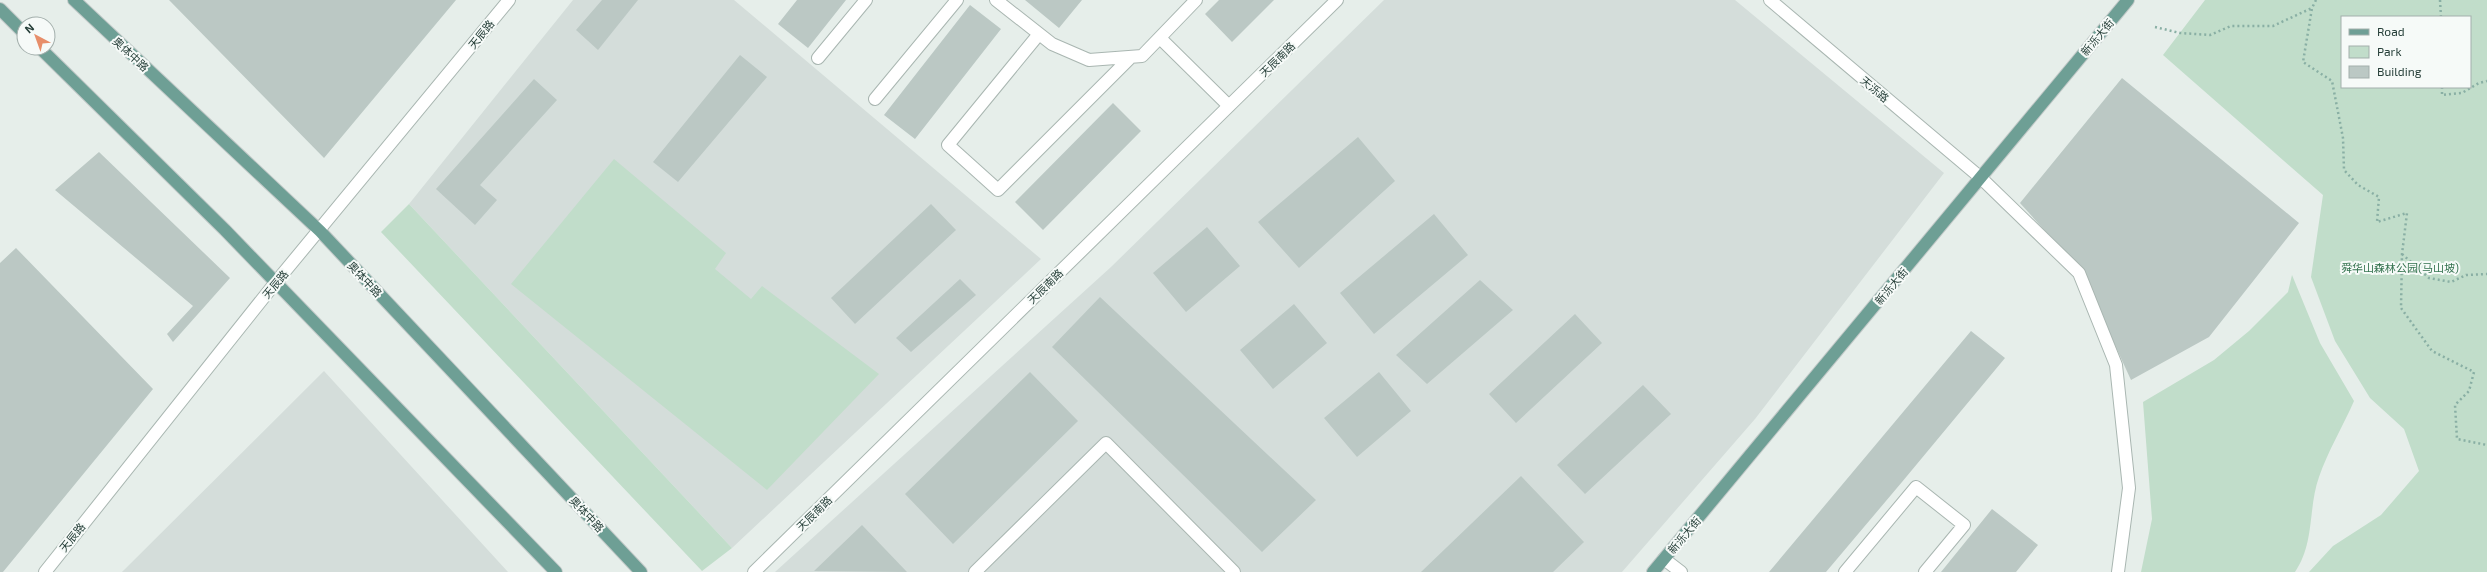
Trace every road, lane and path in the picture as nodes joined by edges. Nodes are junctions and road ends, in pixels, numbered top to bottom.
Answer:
1 (74, 0) edge
2 (510, 0) edge
3 (866, 0) edge
4 (957, 0) edge
5 (996, 0) edge
6 (1196, 0) edge
7 (1337, 0) edge
8 (1770, 0) edge
9 (2128, 0) edge
10 (2316, 0) edge
11 (2440, 0) edge
12 (2312, 8) junction
13 (0, 9) edge
14 (2441, 16) edge
15 (16, 25) edge
16 (2155, 27) dead end
17 (1039, 34) junction
18 (1161, 39) junction
19 (48, 56) edge
20 (1131, 57) junction
21 (818, 58) dead end
22 (2487, 82) edge
23 (2442, 88) edge
24 (2470, 88) edge
25 (2471, 88) edge
26 (875, 99) dead end
27 (1229, 106) junction
28 (1980, 178) junction
29 (320, 231) junction
30 (2402, 254) junction
31 (2487, 274) edge
32 (276, 282) junction
33 (2487, 445) edge
34 (1664, 559) junction
35 (45, 572) edge
36 (556, 572) edge
37 (641, 572) edge
38 (754, 572) edge
39 (975, 572) edge
40 (1234, 572) edge
41 (1653, 572) edge
42 (1681, 572) edge
43 (1845, 572) edge
44 (1925, 572) edge
45 (2118, 572) edge

1 - 29 main road, 奥体中路
2 - 29 street, 天辰路
3 - 21 street
4 - 26 street
5 - 17 street
6 - 18 street
7 - 27 street, 天辰南路
8 - 28 street, 天泺路
9 - 28 main road, 新泺大街
10 - 12 path
11 - 14 path
12 - 16 path
12 - 30 path
13 - 15 main road
17 - 20 street
17 - 20 street
18 - 20 street
18 - 27 street
19 - 32 main road
22 - 25 path
23 - 24 path
27 - 38 street, 天辰南路
28 - 34 main road, 新泺大街
28 - 45 street, 天泺路
29 - 32 street, 天辰路
29 - 37 main road, 奥体中路
30 - 31 path
30 - 33 path
32 - 35 street, 天辰路
32 - 36 main road
34 - 41 main road, 新泺大街
34 - 42 street
39 - 40 street
43 - 44 street

